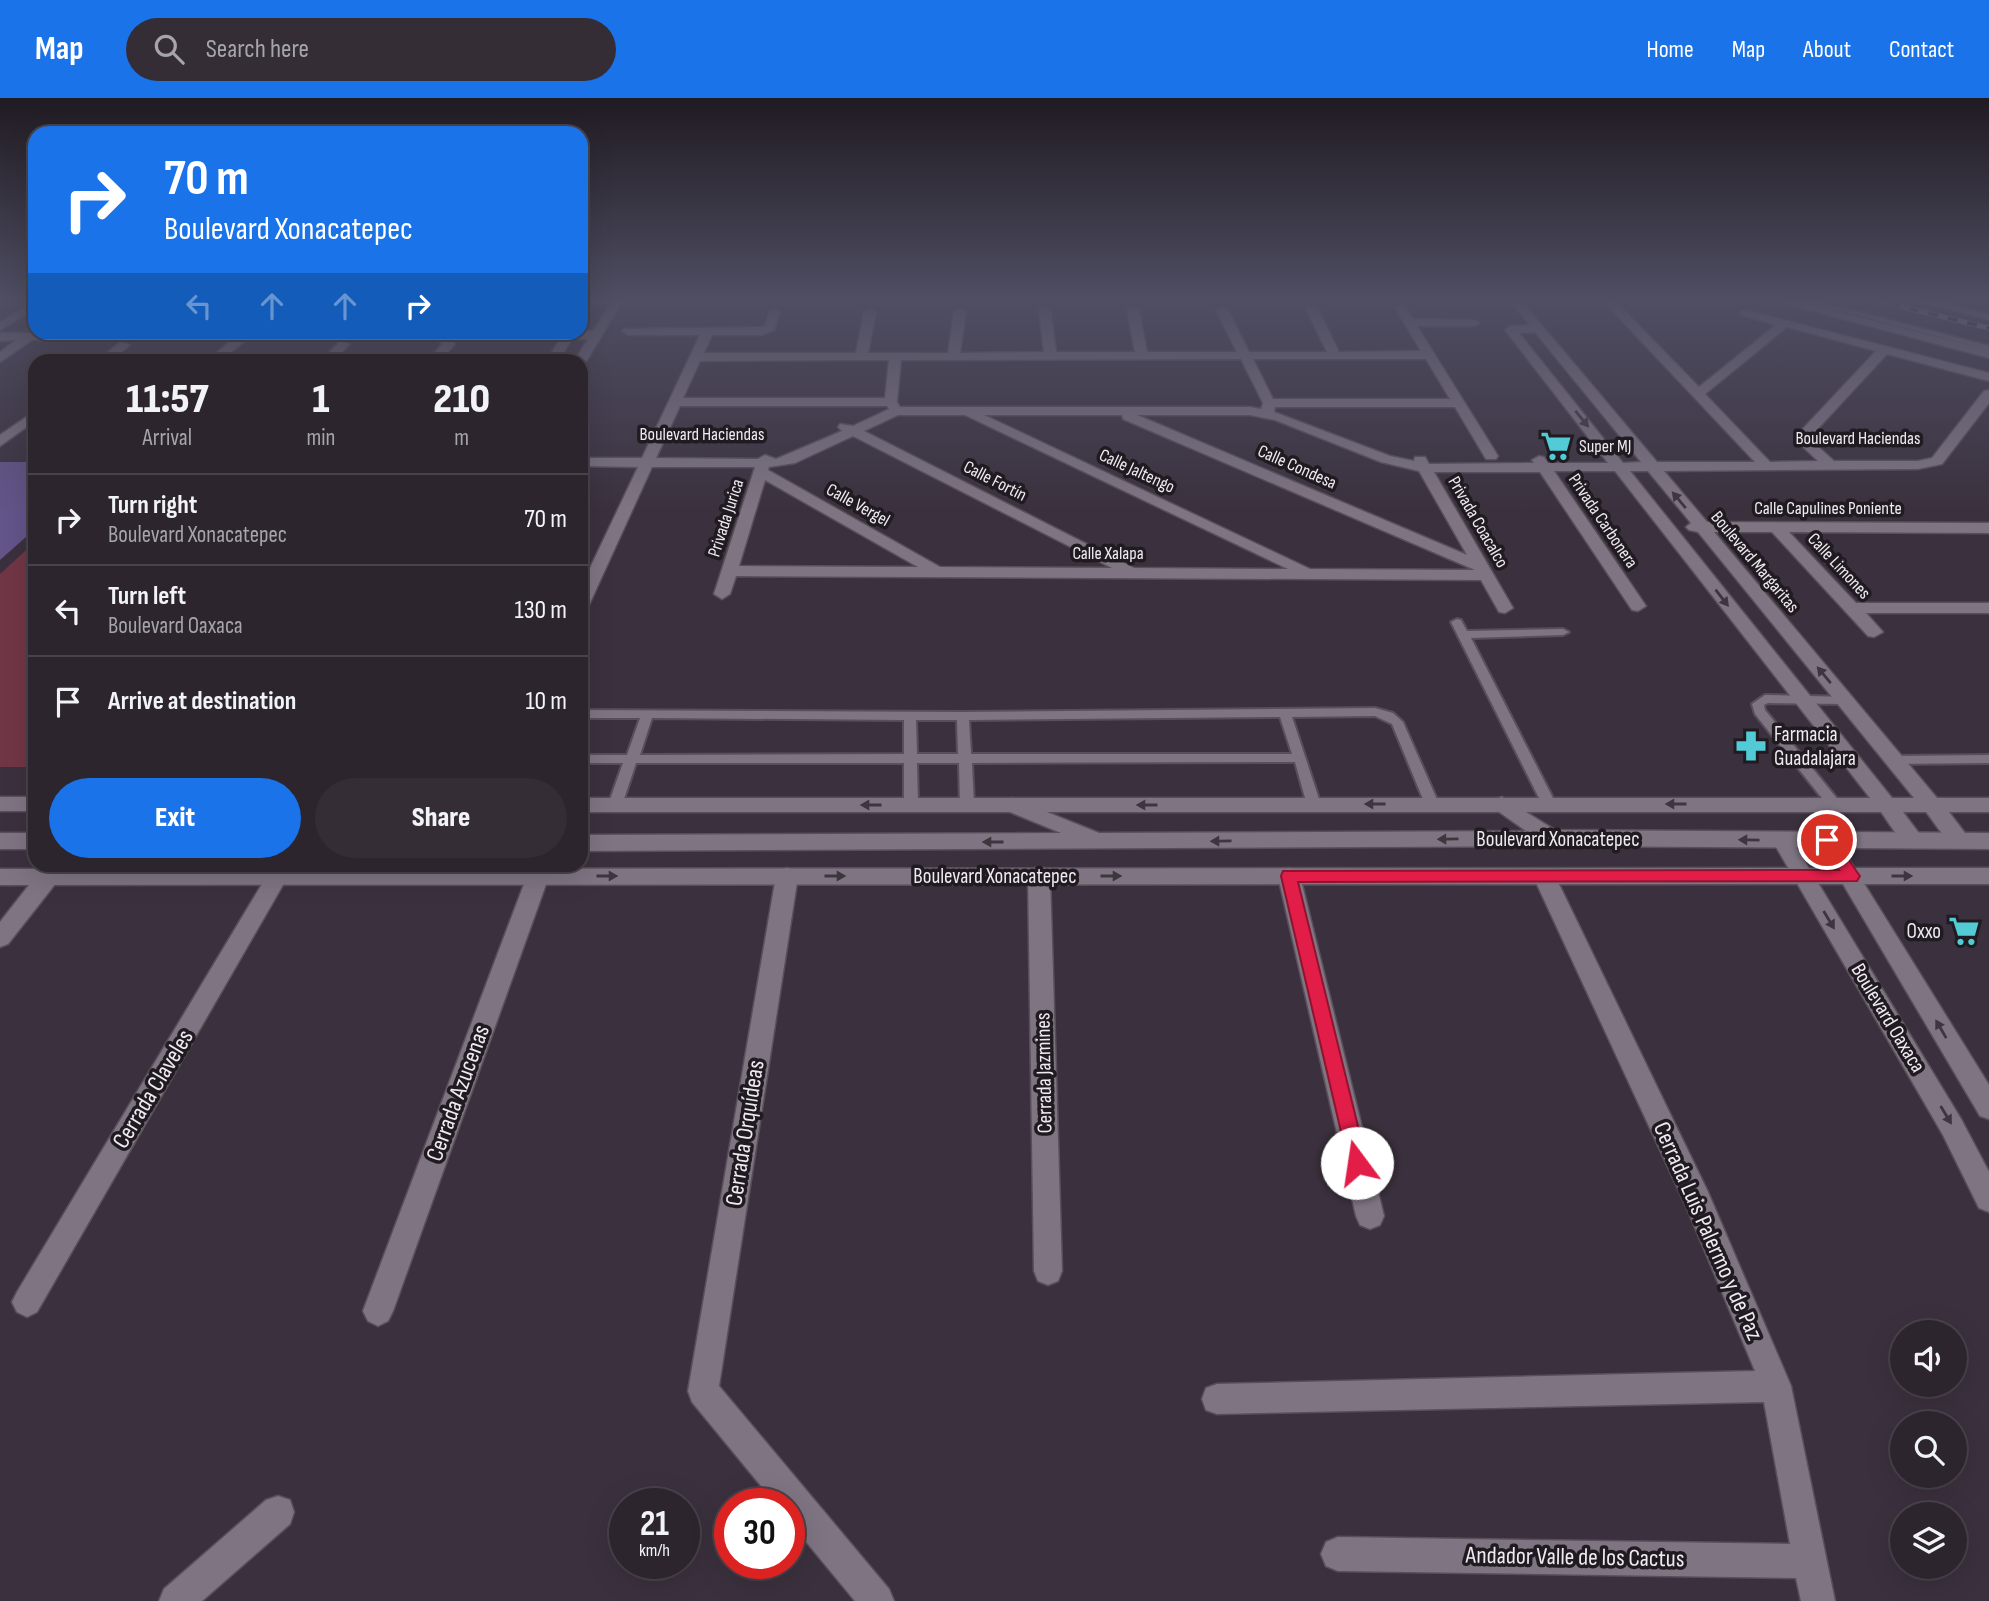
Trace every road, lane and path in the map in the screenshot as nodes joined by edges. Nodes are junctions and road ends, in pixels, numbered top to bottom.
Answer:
1 (690, 369) edge
2 (895, 369) edge
3 (1250, 369) edge
4 (1439, 369) edge
5 (1542, 369) edge
6 (1569, 369) edge
7 (1674, 369) edge
8 (1728, 369) edge
9 (1865, 369) edge
10 (1960, 369) edge
11 (1989, 377) edge
12 (1698, 394) junction
13 (1989, 394) edge
14 (675, 402) junction
15 (946, 403) junction
16 (1099, 403) junction
17 (1459, 403) junction
18 (893, 407) junction
19 (1269, 407) junction
20 (966, 412) junction
21 (1119, 412) junction
22 (28, 420) edge
23 (847, 428) junction
24 (0, 442) edge
25 (588, 454) edge
26 (1491, 456) junction
27 (649, 459) junction
28 (1762, 460) junction
29 (1421, 461) junction
30 (1616, 461) junction
31 (1646, 461) junction
32 (1825, 461) junction
33 (588, 462) edge
34 (1540, 462) junction
35 (764, 464) junction
36 (1989, 527) edge
37 (1670, 531) junction
38 (1704, 531) junction
39 (1780, 531) junction
40 (1989, 535) edge
41 (1483, 570) junction
42 (730, 571) junction
43 (936, 571) junction
44 (1131, 572) junction
45 (1312, 574) junction
46 (588, 590) edge
47 (722, 594) dead end
48 (1638, 606) dead end
49 (1505, 608) dead end
50 (1853, 608) junction
51 (1989, 608) edge
52 (1457, 622) dead end
53 (1563, 632) dead end
54 (1874, 632) dead end
55 (1464, 635) junction
56 (1801, 699) junction
57 (1845, 700) junction
58 (648, 713) junction
59 (588, 714) edge
60 (1286, 714) junction
61 (910, 715) junction
62 (963, 716) junction
63 (911, 758) junction
64 (965, 758) junction
65 (1300, 758) junction
66 (588, 759) edge
67 (632, 759) junction
68 (1989, 759) edge
69 (1894, 760) junction
70 (0, 804) edge
71 (28, 804) edge
72 (1314, 804) junction
73 (1432, 804) junction
74 (1502, 804) junction
75 (1549, 804) junction
76 (1834, 804) junction
77 (1884, 804) junction
78 (1931, 804) junction
79 (588, 805) edge
80 (615, 805) junction
81 (911, 805) junction
82 (967, 805) junction
83 (1012, 805) junction
84 (1989, 805) edge
85 (1551, 838) junction
86 (1782, 840) junction
87 (1827, 840) junction
88 (1914, 840) junction
89 (0, 841) edge
90 (28, 841) edge
91 (1962, 841) junction
92 (1989, 841) edge
93 (1102, 842) junction
94 (588, 843) edge
95 (182, 872) edge
96 (281, 872) edge
97 (367, 872) edge
98 (538, 876) junction
99 (787, 876) junction
100 (1039, 876) junction
101 (1289, 876) junction
102 (1852, 876) junction
103 (1989, 876) edge
104 (0, 877) edge
105 (48, 877) junction
106 (1804, 877) junction
107 (1545, 878) junction
108 (0, 938) edge
109 (1982, 1084) edge
110 (1989, 1108) edge
111 (1989, 1199) edge
112 (1370, 1216) dead end
113 (1048, 1271) dead end
114 (27, 1302) dead end
115 (378, 1311) dead end
116 (1776, 1386) junction
117 (1217, 1399) dead end
118 (278, 1512) dead end
119 (1338, 1554) dead end
120 (1811, 1561) junction
121 (176, 1601) edge
122 (877, 1601) edge
123 (1818, 1601) edge

1 - 14 street
2 - 18 street
3 - 19 street
4 - 17 street
5 -> 30 street
6 - 31 street, Boulevard Margaritas
7 - 12 street
8 - 12 street
9 - 32 street
10 - 11 street
12 - 28 street
13 - 32 street, Boulevard Haciendas
14 - 18 street
14 - 27 street
15 - 16 street, Boulevard Haciendas
15 - 18 street, Boulevard Haciendas
15 - 20 street, Calle Jaltengo
16 - 19 street, Boulevard Haciendas
16 - 21 street, Calle Condesa
17 - 19 street
17 - 26 street
18 - 20 street, Boulevard Haciendas
18 - 23 street, Boulevard Haciendas
19 - 21 street, Boulevard Haciendas
19 - 29 street, Boulevard Haciendas
20 - 21 street, Boulevard Haciendas
20 - 45 street, Calle Jaltengo
21 - 41 street, Calle Condesa
22 - 24 street
23 - 35 street, Boulevard Haciendas
23 - 44 street, Calle Fortín
25 - 27 street, Boulevard Haciendas
26 - 29 street, Boulevard Haciendas
26 - 34 street, Boulevard Haciendas
27 - 33 street, Boulevard Haciendas
27 - 35 street, Boulevard Haciendas
27 - 46 street
28 - 31 street, Boulevard Haciendas
28 - 32 street, Boulevard Haciendas
29 - 34 street, Boulevard Haciendas
29 - 41 street, Privada Coacalco
30 - 31 street, Boulevard Haciendas
30 - 34 street, Boulevard Haciendas
30 - 37 street
38 -> 31 street, Boulevard Margaritas
34 - 48 street, Privada Carbonera
35 - 42 street, Privada Jurica
35 - 43 street, Calle Vergel
36 - 39 street, Calle Capulines Poniente
37 - 38 street, Calle Capulines Poniente
37 -> 56 street
38 - 39 street, Calle Capulines Poniente
57 -> 38 street, Boulevard Margaritas
39 - 40 street, Calle Capulines Poniente
39 - 50 street, Calle Limones
41 - 45 street, Calle Xalapa
41 - 49 street, Privada Coacalco
42 - 43 street, Calle Xalapa
42 - 47 street, Privada Jurica
43 - 44 street, Calle Xalapa
44 - 45 street, Calle Xalapa
50 - 51 street
50 - 54 street, Calle Limones
52 - 55 lane
53 - 55 lane
55 - 75 lane
56 - 57 lane
56 - 76 lane
56 - 77 street
57 - 69 street, Boulevard Margaritas
58 - 59 lane
58 - 61 lane
58 - 67 lane
60 - 62 lane
60 - 65 lane
60 - 73 lane
61 - 62 lane
61 - 63 lane
62 - 64 lane
63 - 64 lane
63 - 67 lane
63 - 81 lane
64 - 65 lane
64 - 82 lane
65 - 72 lane
66 - 67 lane
67 - 80 lane
68 - 69 lane
69 - 78 street, Boulevard Margaritas
70 - 71 street
73 -> 72 street
72 -> 83 street
73 - 74 street
74 - 75 street
74 - 85 street
76 -> 75 street
76 - 77 street
77 - 78 street
77 - 88 street
78 - 84 street
78 - 91 street, Boulevard Margaritas
79 - 80 street
81 -> 80 street
81 - 82 street
82 - 83 street
83 - 93 street
86 -> 85 street, Boulevard Xonacatepec
85 -> 93 street, Boulevard Xonacatepec
86 - 87 street, Boulevard Xonacatepec
86 - 106 street, Boulevard Oaxaca
87 - 88 street, Boulevard Xonacatepec
87 - 102 street, Boulevard Oaxaca
88 - 91 street, Boulevard Xonacatepec
89 - 90 street
91 - 92 street, Boulevard Xonacatepec
93 -> 94 street, Boulevard Xonacatepec
95 - 105 street, Boulevard Xonacatepec
96 - 114 street, Cerrada Claveles
97 - 98 street, Boulevard Xonacatepec
98 -> 99 street, Boulevard Xonacatepec
98 - 115 street, Cerrada Azucenas
99 -> 100 street, Boulevard Xonacatepec
99 - 122 street, Cerrada Orquídeas
100 -> 101 street, Boulevard Xonacatepec
100 - 113 street, Cerrada Jazmines
101 - 107 street, Boulevard Xonacatepec
101 - 112 street
102 -> 103 street, Boulevard Xonacatepec
102 - 106 street, Boulevard Xonacatepec
109 -> 102 street, Boulevard Oaxaca
104 - 105 street, Boulevard Xonacatepec
105 - 108 street
106 - 107 street, Boulevard Xonacatepec
106 -> 111 street, Boulevard Oaxaca
107 - 116 street, Cerrada Luis Palermo y de Paz
109 - 110 street, Boulevard Oaxaca
116 - 117 street
116 - 120 street, Cerrada Luis Palermo y de Paz
118 - 121 street
119 - 120 street, Andador Valle de los Cactus
120 - 123 street, Cerrada Luis Palermo y de Paz

